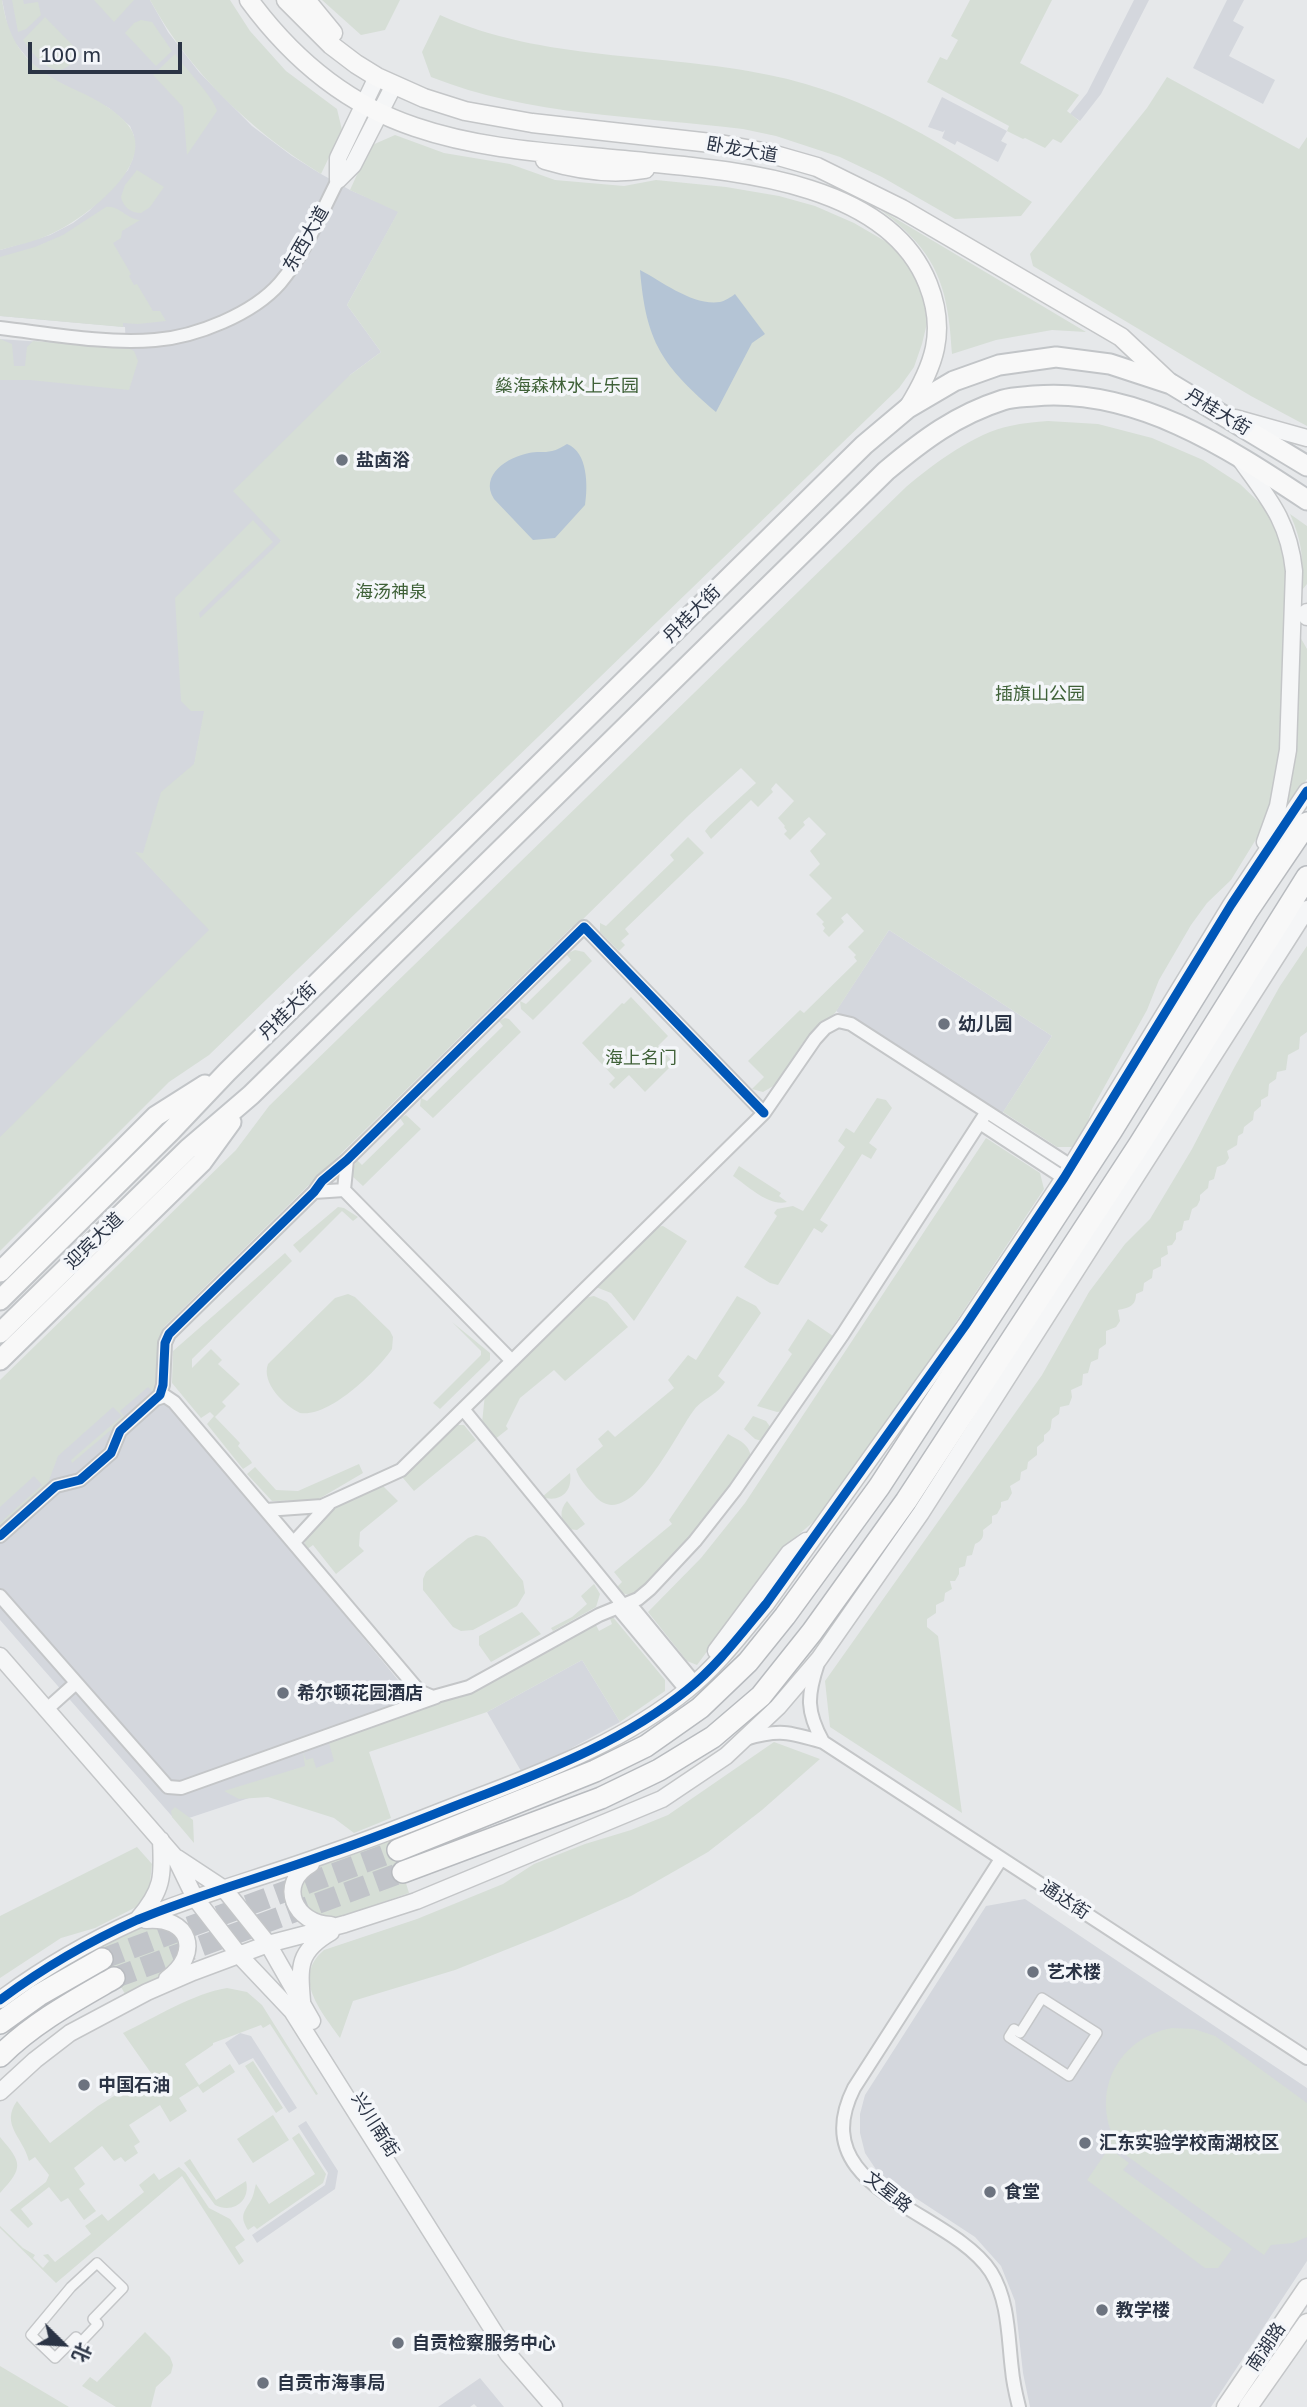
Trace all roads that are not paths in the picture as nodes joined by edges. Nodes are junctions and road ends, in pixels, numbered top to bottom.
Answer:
1 (249, 0) edge
2 (286, 0) edge
3 (306, 0) edge
4 (356, 64) junction
5 (385, 81) junction
6 (372, 110) junction
7 (338, 180) joint
8 (0, 328) edge
9 (1171, 384) junction
10 (908, 408) junction
11 (1220, 413) junction
12 (1254, 433) junction
13 (1307, 438) edge
14 (1307, 452) edge
15 (1238, 457) junction
16 (1307, 466) edge
17 (1263, 472) junction
18 (1307, 500) edge
19 (1307, 513) edge
20 (1307, 791) edge
21 (1307, 823) edge
22 (1252, 873) junction
23 (1307, 877) edge
24 (1307, 909) edge
25 (1227, 1037) junction
26 (227, 1072) junction
27 (251, 1095) junction
28 (764, 1113) junction
29 (983, 1118) junction
30 (1112, 1130) junction
31 (171, 1131) joint
32 (188, 1149) joint
33 (346, 1160) junction
34 (1068, 1172) junction
35 (344, 1190) junction
36 (1109, 1191) junction
37 (314, 1192) junction
38 (1007, 1262) junction
39 (0, 1272) edge
40 (0, 1300) edge
41 (965, 1326) junction
42 (0, 1333) edge
43 (0, 1360) edge
44 (512, 1361) junction
45 (990, 1373) junction
46 (163, 1385) junction
47 (156, 1399) junction
48 (174, 1402) junction
49 (463, 1409) junction
50 (879, 1487) junction
51 (329, 1504) junction
52 (266, 1510) junction
53 (920, 1513) junction
54 (0, 1536) edge
55 (294, 1542) junction
56 (0, 1596) edge
57 (623, 1605) junction
58 (0, 1656) edge
59 (819, 1659) junction
60 (76, 1683) junction
61 (691, 1687) junction
62 (439, 1696) junction
63 (47, 1709) junction
64 (745, 1739) junction
65 (823, 1742) junction
66 (161, 1840) junction
67 (398, 1850) tunnel mouth
68 (329, 1854) junction
69 (175, 1857) junction
70 (1001, 1859) junction
71 (403, 1872) tunnel mouth
72 (224, 1889) junction
73 (195, 1898) junction
74 (137, 1921) junction
75 (345, 1924) junction
76 (268, 1944) junction
77 (239, 1955) junction
78 (102, 1959) tunnel mouth
79 (114, 1978) tunnel mouth
80 (148, 1992) junction
81 (0, 2000) edge
82 (303, 2007) junction
83 (0, 2023) edge
84 (1009, 2037) joint
85 (0, 2056) edge
86 (1307, 2058) edge
87 (0, 2092) edge
88 (1307, 2288) edge
89 (1307, 2323) edge
90 (31, 2335) joint
91 (554, 2407) edge
92 (563, 2407) edge
93 (1019, 2407) edge
94 (1226, 2407) edge
95 (1248, 2407) edge

1 - 6 main road
2 - 4 main road, 卧龙大道
3 - 4 main road
4 - 5 main road, 卧龙大道
5 - 6 street, 东西大道
5 - 9 main road, 卧龙大道
6 - 7 street, 东西大道
6 - 10 main road, 卧龙大道
7 - 8 street, 东西大道
9 - 10 main road, 丹桂大街
9 - 11 main road, 丹桂大街
10 - 26 main road, 丹桂大街
11 - 12 main road, 丹桂大街
11 - 13 street
12 - 14 main road
12 - 16 main road, 丹桂大街
15 - 17 main road, 丹桂大街
15 - 22 street
15 - 27 main road, 丹桂大街
17 - 18 main road, 丹桂大街
17 - 19 main road
20 - 22 street
21 - 30 highway
22 - 34 street
23 - 36 highway
24 - 25 street
25 - 36 street
25 - 53 street
26 - 31 main road, 丹桂大街
26 - 39 main road
27 - 32 main road, 丹桂大街
27 - 43 main road
28 - 29 street
28 - 33 street
28 - 44 street
29 - 34 street
29 - 57 street
30 - 38 street
30 - 50 highway
31 - 40 main road, 迎宾大道
32 - 42 main road, 迎宾大道
33 - 35 street
33 - 37 street
34 - 38 street
35 - 37 street
35 - 44 street
36 - 45 highway
37 - 46 street
38 - 41 street
41 - 50 street
41 - 61 street
44 - 49 street
45 - 53 street
45 - 71 highway
46 - 47 street
46 - 48 street
47 - 48 street
47 - 54 street
48 - 52 street
49 - 51 street
49 - 57 street
50 - 67 highway
51 - 52 street
51 - 55 street
52 - 55 street
53 - 59 street
55 - 62 street
56 - 60 street
57 - 61 street
57 - 62 street
58 - 63 street, 兴川南街
59 - 64 street
59 - 65 street
60 - 62 street
60 - 63 street
61 - 68 street
63 - 66 street, 兴川南街
64 - 65 street, 通达街
64 - 75 street
65 - 70 street, 通达街
66 - 69 street, 兴川南街
66 - 74 street
68 - 72 street
68 - 75 street
69 - 72 street, 兴川南街
69 - 73 street, 兴川南街
70 - 86 street, 通达街
70 - 93 street, 文星路
72 - 73 street
72 - 76 street, 兴川南街
73 - 74 street
73 - 77 street, 兴川南街
74 - 80 street
74 - 81 street
75 - 76 street
75 - 82 street
76 - 77 street
76 - 82 street, 兴川南街
77 - 80 street
77 - 91 street, 兴川南街
78 - 83 highway
79 - 85 highway
80 - 87 street
82 - 92 street, 兴川南街
84 - 84 street
88 - 94 main road, 南湖路
89 - 95 main road, 南湖路
90 - 90 street

